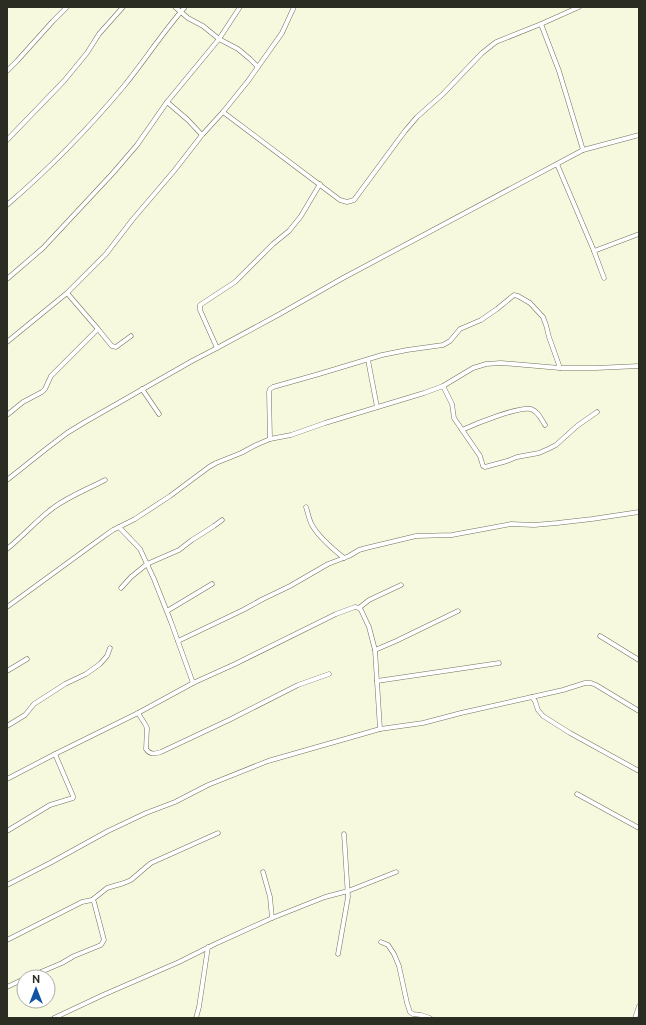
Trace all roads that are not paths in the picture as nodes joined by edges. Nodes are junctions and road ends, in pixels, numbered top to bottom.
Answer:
1 (67, 7) edge
2 (123, 7) edge
3 (175, 7) edge
4 (185, 7) edge
5 (240, 7) edge
6 (294, 7) edge
7 (579, 7) edge
8 (181, 12) junction
9 (541, 24) junction
10 (219, 38) junction
11 (258, 67) junction
12 (7, 71) edge
13 (167, 102) junction
14 (223, 112) junction
15 (202, 135) junction
16 (639, 135) edge
17 (7, 140) edge
18 (583, 150) junction
19 (557, 164) junction
20 (320, 184) junction
21 (7, 205) edge
22 (639, 234) edge
23 (594, 251) junction
24 (604, 278) dead end
25 (7, 279) edge
26 (66, 294) junction
27 (98, 329) junction
28 (131, 336) dead end
29 (7, 342) edge
30 (217, 348) junction
31 (368, 360) junction
32 (639, 366) edge
33 (560, 368) junction
34 (443, 386) junction
35 (142, 389) junction
36 (377, 407) junction
37 (597, 412) dead end
38 (159, 414) dead end
39 (7, 415) edge
40 (545, 425) dead end
41 (462, 430) junction
42 (270, 439) junction
43 (7, 480) edge
44 (105, 480) dead end
45 (306, 507) dead end
46 (639, 512) edge
47 (222, 520) dead end
48 (119, 527) junction
49 (7, 549) edge
50 (344, 558) junction
51 (147, 564) junction
52 (212, 584) dead end
53 (401, 585) dead end
54 (122, 588) dead end
55 (7, 607) edge
56 (359, 608) junction
57 (167, 611) junction
58 (458, 611) dead end
59 (600, 636) dead end
60 (178, 641) junction
61 (110, 648) dead end
62 (375, 650) junction
63 (27, 659) dead end
64 (639, 660) edge
65 (499, 663) dead end
66 (7, 671) edge
67 (329, 674) dead end
68 (377, 681) junction
69 (193, 684) junction
70 (532, 697) junction
71 (639, 711) edge
72 (138, 713) junction
73 (7, 726) edge
74 (380, 729) junction
75 (56, 754) junction
76 (639, 771) edge
77 (7, 779) edge
78 (577, 794) dead end
79 (639, 828) edge
80 (7, 831) edge
81 (218, 833) dead end
82 (344, 834) dead end
83 (263, 872) dead end
84 (396, 872) dead end
85 (7, 885) edge
86 (348, 891) junction
87 (92, 900) junction
88 (272, 918) junction
89 (7, 940) edge
90 (381, 942) dead end
91 (208, 947) junction
92 (338, 954) dead end
93 (48, 969) edge
94 (639, 1006) edge
95 (54, 1018) edge
96 (196, 1018) edge
97 (430, 1018) edge
98 (635, 1018) edge

1 - 12 street
2 - 17 street
3 - 8 street
4 - 8 street
5 - 10 street
6 - 11 street
7 - 9 street
8 - 10 street
8 - 21 street
9 - 18 street
9 - 20 street
10 - 11 street
10 - 13 street
11 - 14 street
13 - 15 street
13 - 25 street
14 - 15 street
14 - 20 street
15 - 26 street
16 - 18 street
18 - 19 street
19 - 23 street
19 - 30 street
20 - 30 street
22 - 23 street
23 - 24 street
26 - 27 street
26 - 29 street
27 - 28 street
27 - 39 street
30 - 35 street
31 - 33 street
31 - 36 street
31 - 42 street
32 - 33 street
33 - 34 street
34 - 36 street
34 - 41 street
35 - 38 street
35 - 43 street
36 - 42 street
37 - 41 street
40 - 41 street
42 - 48 street
44 - 49 street
45 - 50 street
46 - 50 street
47 - 51 street
48 - 51 street
48 - 55 street
50 - 60 street
51 - 54 street
51 - 57 street
52 - 57 street
53 - 56 street
56 - 62 street
56 - 69 street
57 - 60 street
58 - 62 street
59 - 64 street
60 - 69 street
61 - 73 street
62 - 68 street
63 - 66 street
65 - 68 street
67 - 72 street
68 - 74 street
69 - 72 street
70 - 71 street
70 - 74 street
70 - 76 street
72 - 75 street
74 - 85 street
75 - 77 street
75 - 80 street
78 - 79 street
81 - 87 street
82 - 86 street
83 - 88 street
84 - 86 street
86 - 88 street
86 - 92 street
87 - 89 street
87 - 93 street
88 - 91 street
90 - 97 street
91 - 95 street
91 - 96 street
94 - 98 street

